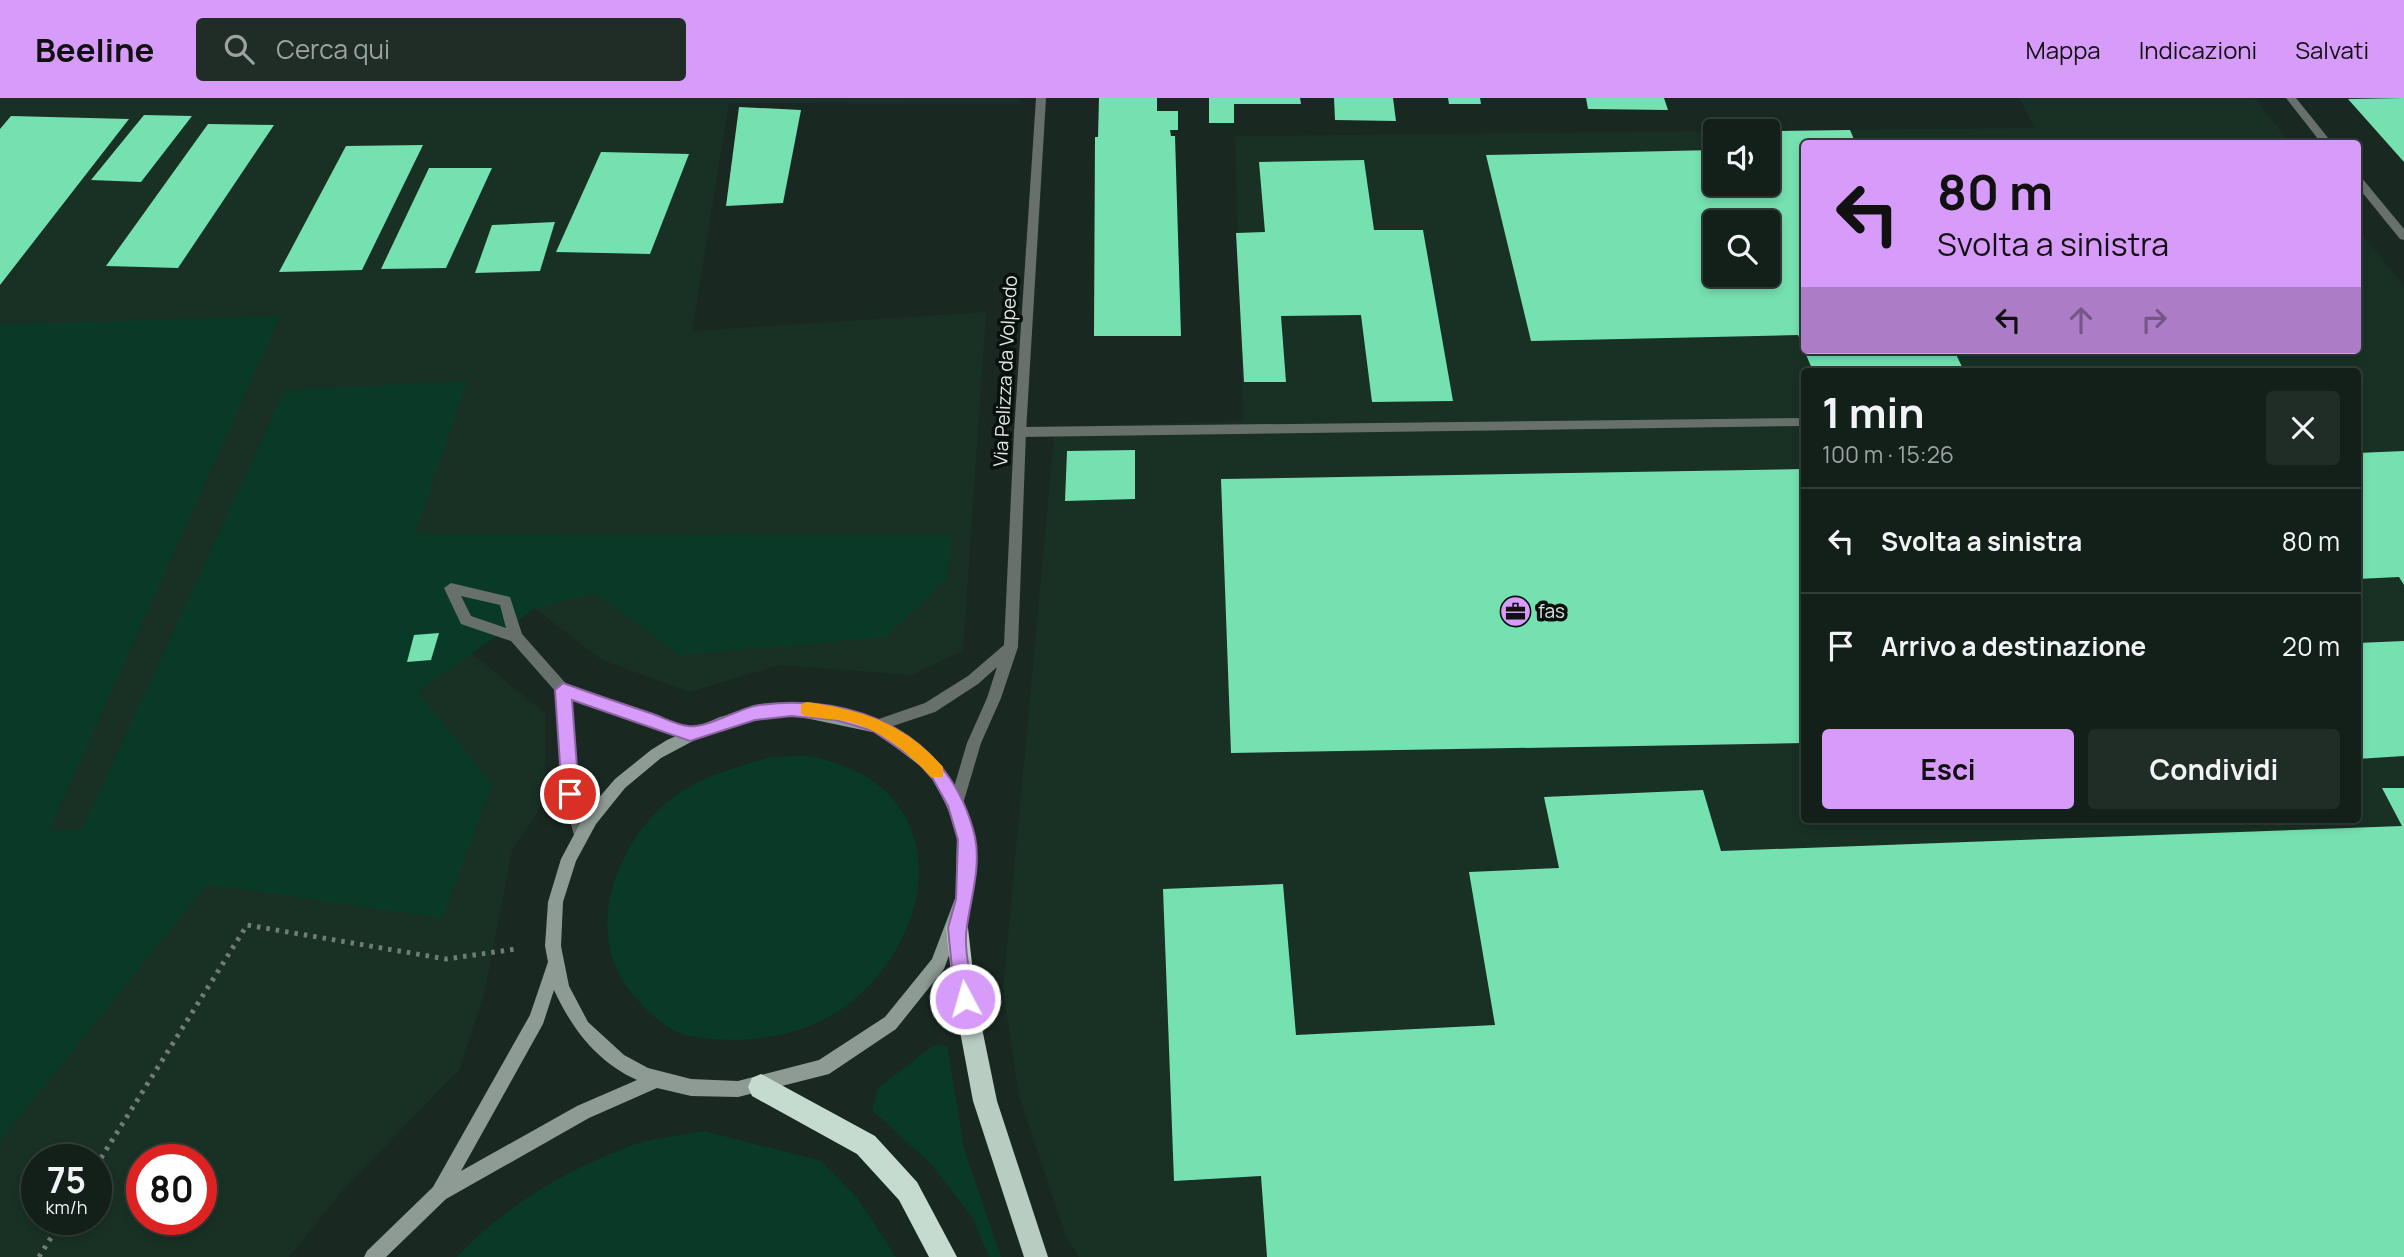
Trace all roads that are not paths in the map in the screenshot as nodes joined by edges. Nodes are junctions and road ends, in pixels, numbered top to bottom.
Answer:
1 (1041, 98) edge
2 (2291, 98) edge
3 (2325, 140) edge
4 (2361, 184) edge
5 (2404, 236) edge
6 (1801, 422) edge
7 (1020, 432) junction
8 (516, 637) junction
9 (1011, 647) junction
10 (563, 690) junction
11 (878, 725) junction
12 (690, 734) junction
13 (956, 804) junction
14 (580, 834) junction
15 (957, 928) junction
16 (554, 966) junction
17 (656, 1080) junction
18 (761, 1087) junction
19 (440, 1193) junction
20 (373, 1257) edge
21 (944, 1257) edge
22 (1036, 1257) edge

1 - 7 street, Via Pelizza da Volpedo
2 - 3 street
4 - 5 street
6 - 7 street
7 - 9 street, Via Pelizza da Volpedo
8 - 8 street
8 - 10 street
9 - 11 street
9 - 13 street, Via Pelizza da Volpedo
10 - 12 street
10 - 14 street
11 - 12 main road
11 - 13 main road
12 - 14 main road
13 - 15 main road
14 - 16 main road
15 - 18 main road
15 - 22 highway
16 - 17 main road
16 - 19 main road
17 - 18 main road
17 - 19 main road
18 - 21 highway
19 - 20 main road

